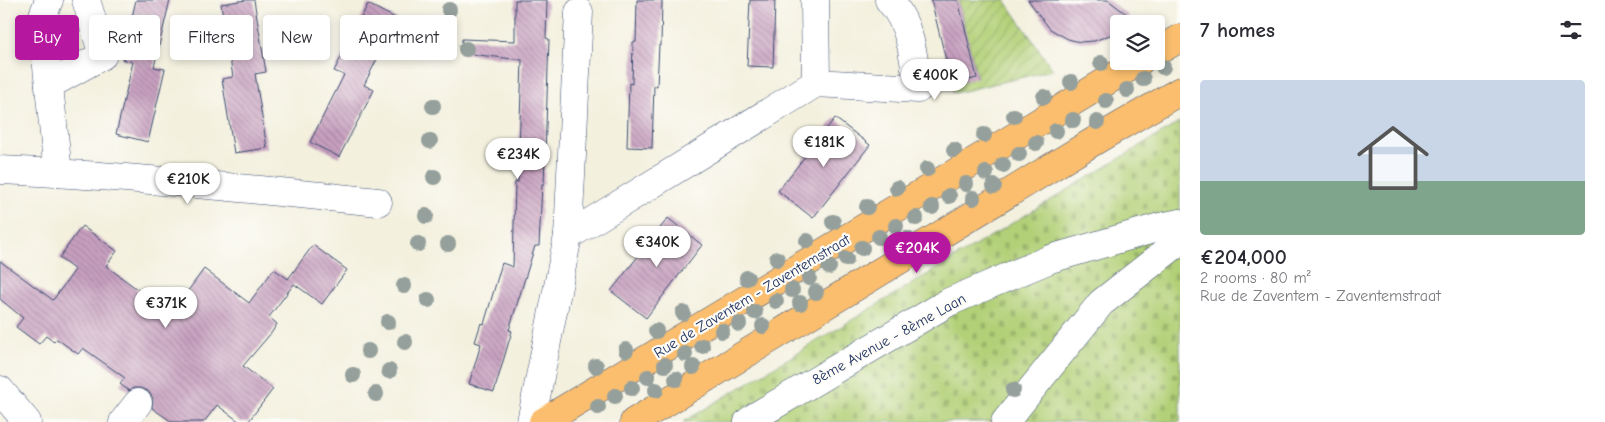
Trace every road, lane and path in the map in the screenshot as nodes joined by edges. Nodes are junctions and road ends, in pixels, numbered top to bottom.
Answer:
1 (49, 0) edge
2 (86, 0) edge
3 (815, 0) edge
4 (890, 0) edge
5 (579, 12) dead end
6 (1180, 38) edge
7 (1165, 47) edge
8 (1125, 70) edge
9 (816, 83) junction
10 (49, 85) junction
11 (1180, 91) edge
12 (0, 170) edge
13 (58, 173) junction
14 (378, 202) dead end
15 (1180, 223) edge
16 (568, 236) junction
17 (1180, 241) edge
18 (0, 390) edge
19 (27, 422) edge
20 (531, 422) edge
21 (543, 422) edge
22 (634, 422) edge
23 (748, 422) edge
24 (1005, 422) edge

1 - 10 street
2 - 10 street
3 - 9 street
4 - 9 street
5 - 16 street
6 - 7 main road
8 - 21 main road, Rue de Zaventem - Zaventemstraat
9 - 16 street
10 - 13 street
11 - 22 main road
12 - 13 street
13 - 14 street
15 - 23 street, 8ème Avenue - 8ème Laan
16 - 20 street
17 - 24 street
18 - 19 street

